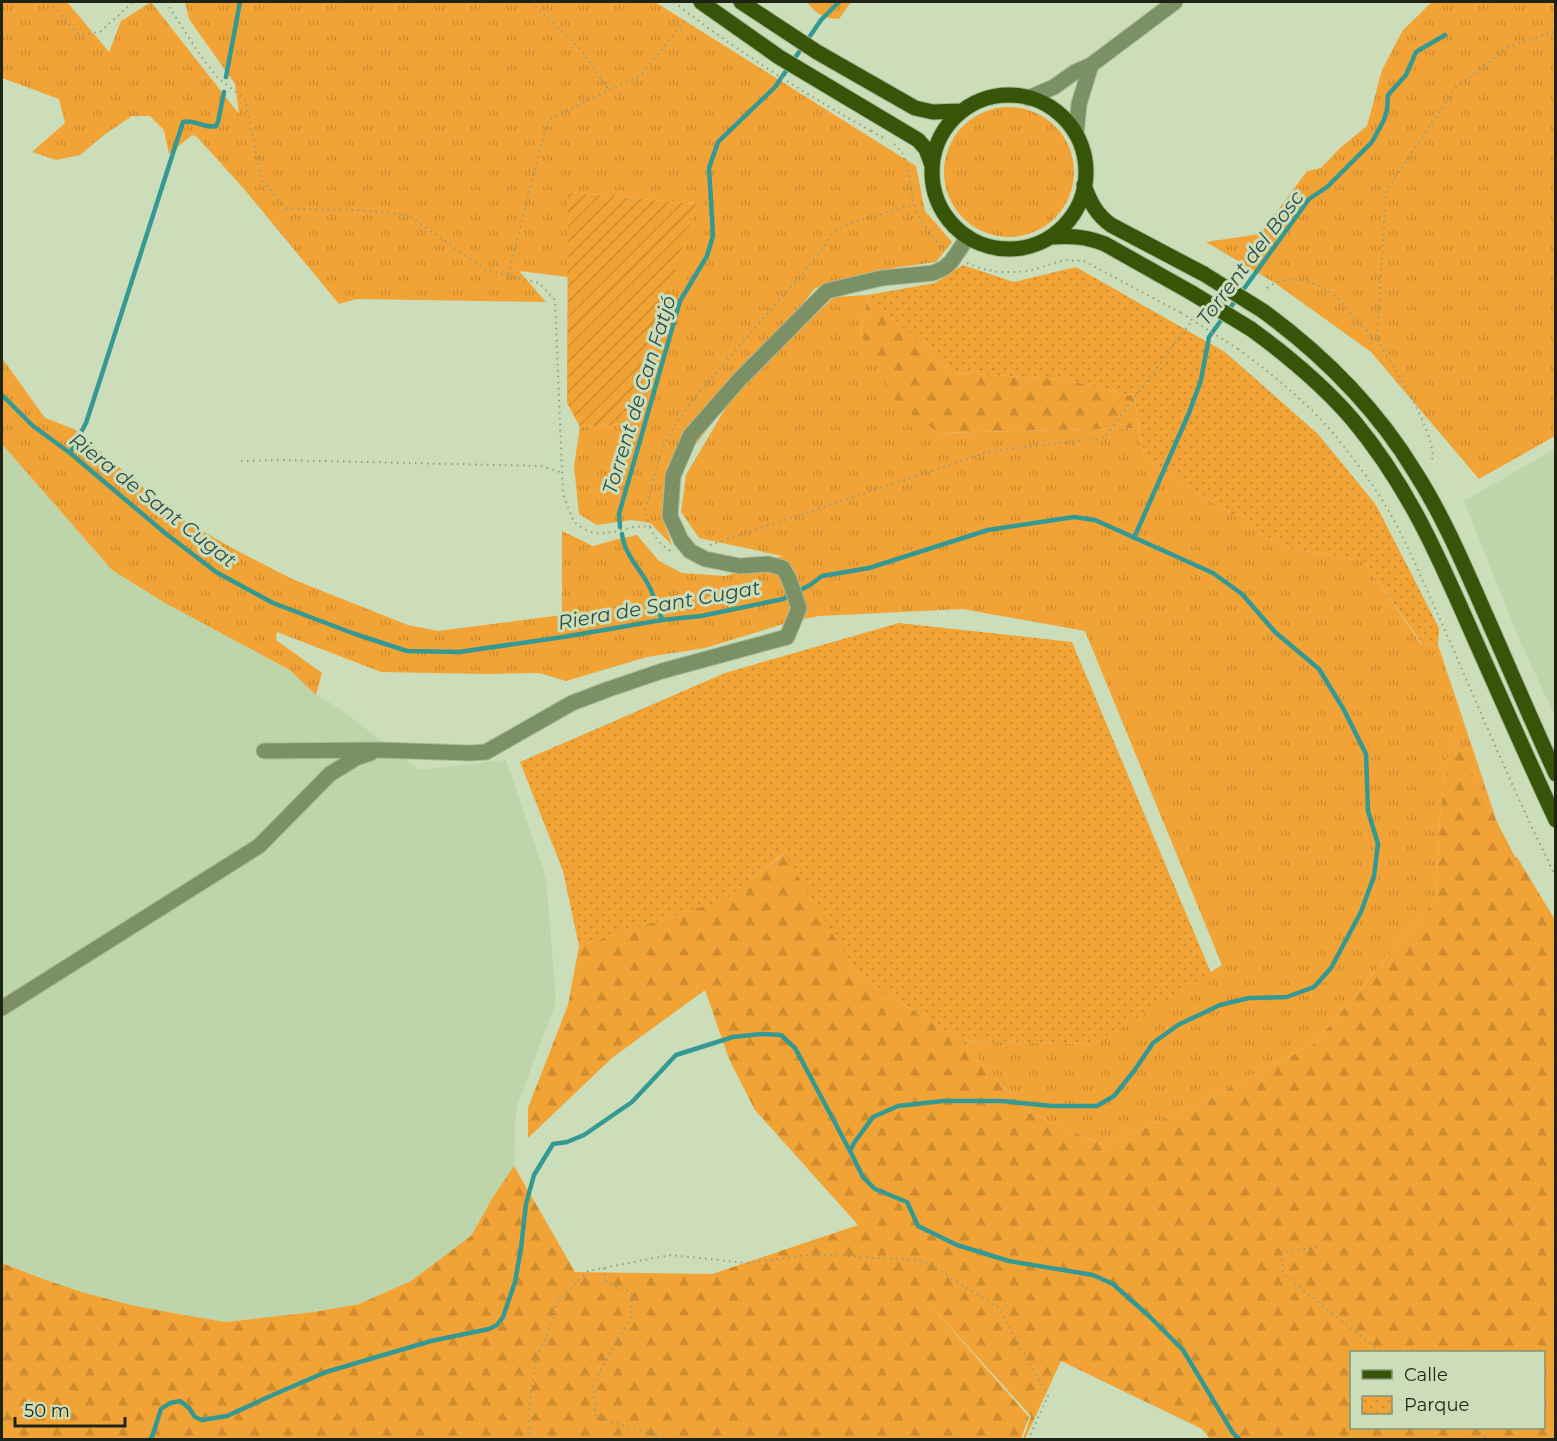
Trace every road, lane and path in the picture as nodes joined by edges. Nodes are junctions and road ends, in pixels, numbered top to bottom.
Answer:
1 (49, 2) edge
2 (132, 2) edge
3 (166, 2) edge
4 (531, 2) edge
5 (674, 2) edge
6 (701, 2) edge
7 (741, 2) edge
8 (1175, 2) edge
9 (687, 18) dead end
10 (1556, 31) edge
11 (1091, 65) junction
12 (609, 90) junction
13 (1028, 98) junction
14 (962, 111) junction
15 (1076, 134) junction
16 (932, 165) junction
17 (1084, 184) junction
18 (968, 237) junction
19 (1051, 237) junction
20 (946, 251) dead end
21 (964, 262) dead end
22 (508, 275) junction
23 (1267, 288) dead end
24 (1191, 323) dead end
25 (1377, 340) junction
26 (1429, 460) dead end
27 (241, 461) dead end
28 (563, 473) junction
29 (684, 552) junction
30 (379, 750) junction
31 (264, 752) dead end
32 (1555, 771) edge
33 (1556, 820) edge
34 (1556, 877) edge
35 (2, 1008) edge
36 (1317, 1247) dead end
37 (604, 1269) junction
38 (1379, 1351) edge
39 (1476, 1429) edge
40 (531, 1440) edge
41 (671, 1440) edge
42 (1028, 1440) edge
43 (1490, 1440) edge

1 - 2 path
3 - 22 path
4 - 12 path
5 - 20 path, bridge
6 - 16 main road
7 - 14 main road
8 - 11 street
9 - 12 path
10 - 25 path
11 - 13 street
11 - 15 street
12 - 22 path
13 - 14 main road
13 - 15 main road
14 - 16 main road
15 - 17 main road
16 - 18 main road
17 - 19 main road
17 - 32 main road, bridge
18 - 19 main road
18 - 29 street
19 - 33 main road, bridge
21 - 34 path, bridge
22 - 28 path
23 - 25 path
24 - 29 path
25 - 26 path
27 - 28 path
28 - 29 path
29 - 30 street
30 - 31 street
30 - 35 street
36 - 38 path
37 - 40 path
37 - 41 path
37 - 42 path
39 - 43 path

